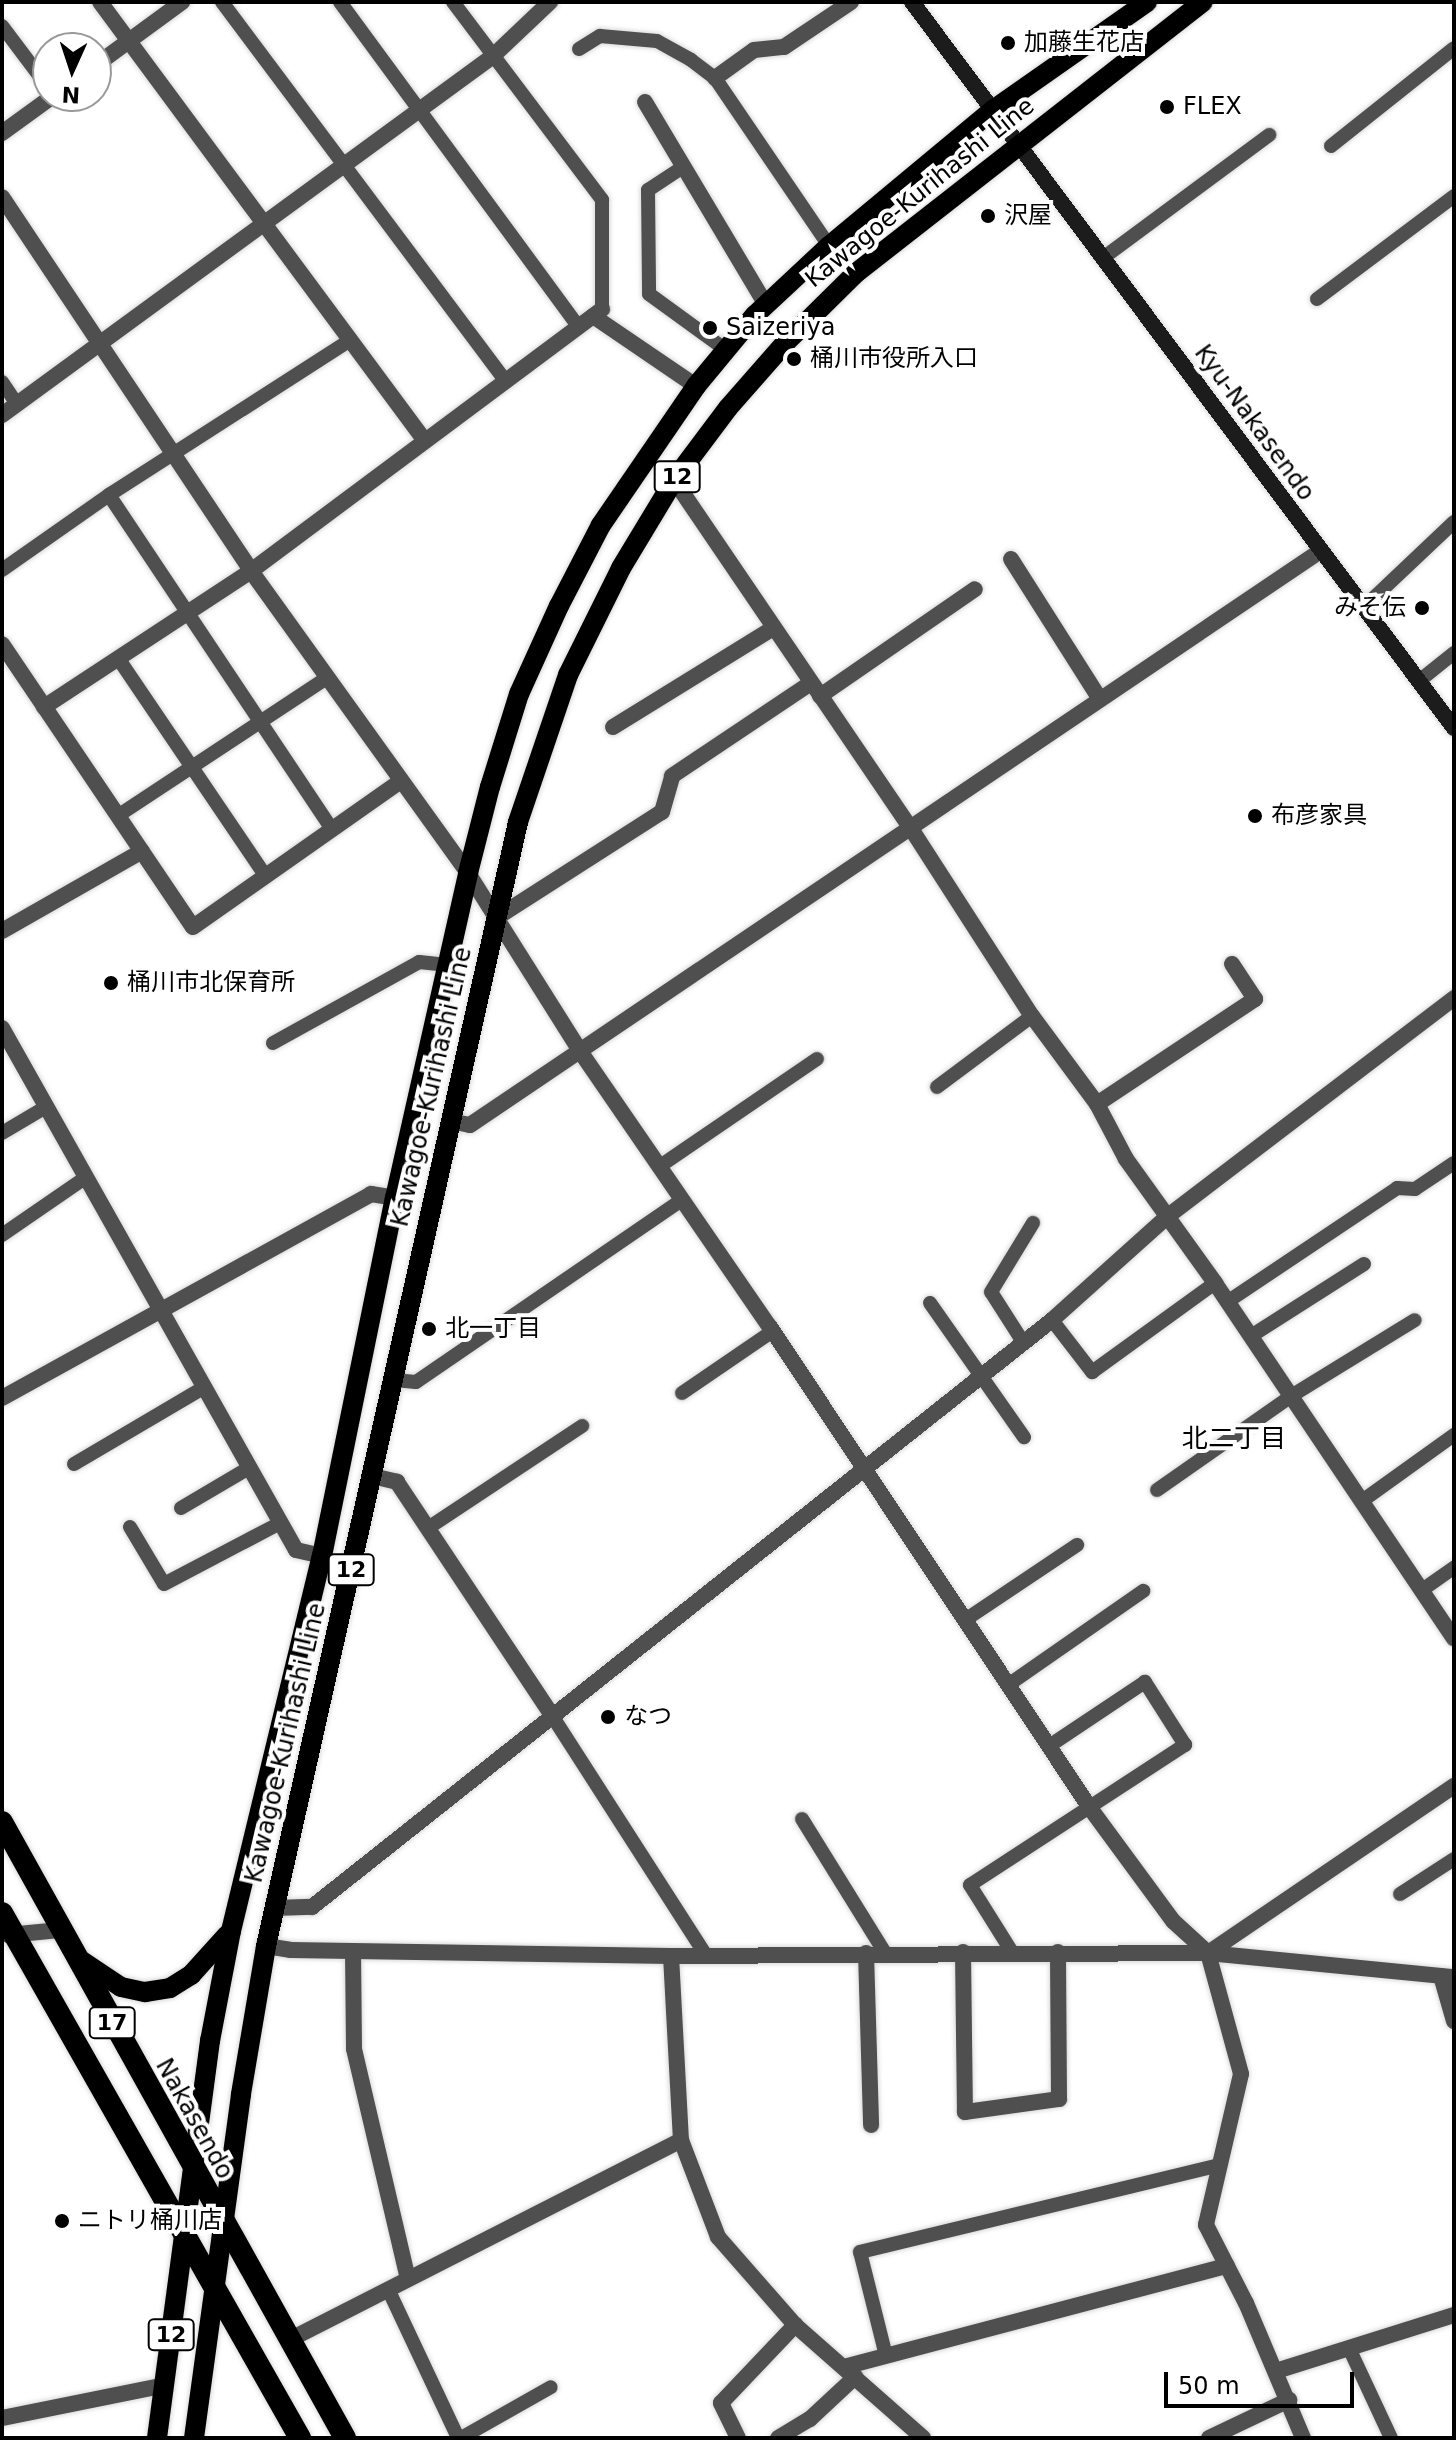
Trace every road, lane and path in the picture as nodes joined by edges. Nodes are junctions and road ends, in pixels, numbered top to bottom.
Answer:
1 (100, 2) edge
2 (182, 2) edge
3 (222, 2) edge
4 (340, 2) edge
5 (453, 2) edge
6 (550, 2) edge
7 (851, 2) edge
8 (912, 2) edge
9 (1147, 2) edge
10 (1216, 2) edge
11 (1199, 5) edge
12 (2, 26) edge
13 (129, 41) junction
14 (1454, 48) edge
15 (579, 49) dead end
16 (112, 53) edge
17 (493, 56) junction
18 (32, 66) edge
19 (715, 78) junction
20 (645, 102) dead end
21 (421, 109) junction
22 (993, 110) junction
23 (32, 111) edge
24 (2, 133) edge
25 (1269, 135) dead end
26 (1018, 143) junction
27 (1331, 146) dead end
28 (345, 164) junction
29 (683, 167) junction
30 (1454, 196) edge
31 (2, 197) edge
32 (264, 224) junction
33 (829, 246) junction
34 (1103, 258) junction
35 (1317, 299) dead end
36 (766, 305) junction
37 (591, 318) junction
38 (350, 340) junction
39 (99, 343) junction
40 (726, 350) junction
41 (2, 382) edge
42 (506, 382) junction
43 (696, 386) junction
44 (17, 404) junction
45 (2, 415) edge
46 (425, 441) junction
47 (174, 456) junction
48 (674, 480) junction
49 (109, 495) junction
50 (1454, 522) edge
51 (1319, 552) junction
52 (1011, 559) dead end
53 (2, 570) edge
54 (251, 571) junction
55 (975, 589) dead end
56 (1363, 608) junction
57 (187, 613) junction
58 (773, 628) junction
59 (2, 644) edge
60 (1454, 653) edge
61 (118, 658) junction
62 (327, 678) junction
63 (1419, 681) junction
64 (816, 690) junction
65 (1100, 699) junction
66 (44, 707) junction
67 (260, 722) junction
68 (613, 727) dead end
69 (1454, 728) edge
70 (193, 766) junction
71 (401, 781) junction
72 (119, 815) junction
73 (910, 827) junction
74 (332, 829) junction
75 (142, 851) junction
76 (468, 873) junction
77 (265, 875) junction
78 (496, 918) junction
79 (2, 931) edge
80 (1232, 964) dead end
81 (448, 965) junction
82 (1454, 998) edge
83 (1032, 1016) junction
84 (2, 1028) edge
85 (273, 1043) dead end
86 (580, 1051) junction
87 (817, 1059) dead end
88 (937, 1087) dead end
89 (1097, 1104) junction
90 (46, 1107) junction
91 (451, 1121) junction
92 (2, 1133) edge
93 (1454, 1163) edge
94 (660, 1166) junction
95 (85, 1178) junction
96 (395, 1198) junction
97 (682, 1200) junction
98 (1168, 1216) junction
99 (1033, 1223) dead end
100 (2, 1235) edge
101 (1364, 1264) dead end
102 (1215, 1283) junction
103 (1227, 1302) junction
104 (930, 1303) dead end
105 (158, 1309) junction
106 (1052, 1320) junction
107 (1415, 1320) dead end
108 (773, 1331) junction
109 (1251, 1336) junction
110 (1023, 1342) junction
111 (979, 1377) junction
112 (394, 1380) junction
113 (203, 1388) junction
114 (682, 1393) dead end
115 (1291, 1396) junction
116 (2, 1398) edge
117 (582, 1426) dead end
118 (1454, 1435) edge
119 (1024, 1437) dead end
120 (74, 1464) dead end
121 (863, 1467) junction
122 (249, 1468) junction
123 (372, 1476) junction
124 (1157, 1490) dead end
125 (1362, 1501) junction
126 (181, 1508) dead end
127 (280, 1523) junction
128 (130, 1527) dead end
129 (428, 1528) junction
130 (1077, 1545) dead end
131 (322, 1556) junction
132 (1454, 1568) edge
133 (1422, 1590) junction
134 (1143, 1591) dead end
135 (965, 1620) junction
136 (1454, 1638) edge
137 (1008, 1685) junction
138 (551, 1714) junction
139 (1049, 1746) junction
140 (1454, 1786) edge
141 (1090, 1808) junction
142 (802, 1819) dead end
143 (2, 1822) edge
144 (1454, 1859) edge
145 (1400, 1894) dead end
146 (275, 1908) junction
147 (2, 1913) edge
148 (60, 1930) junction
149 (231, 1931) junction
150 (8, 1935) edge
151 (266, 1946) junction
152 (353, 1951) junction
153 (963, 1952) junction
154 (1012, 1952) junction
155 (1058, 1952) junction
156 (866, 1953) junction
157 (885, 1953) junction
158 (1208, 1953) junction
159 (73, 1954) junction
160 (706, 1955) junction
161 (671, 1956) junction
162 (1448, 1976) edge
163 (1454, 2021) edge
164 (871, 2125) dead end
165 (681, 2140) junction
166 (1220, 2165) junction
167 (192, 2169) junction
168 (223, 2224) junction
169 (184, 2232) junction
170 (1227, 2266) junction
171 (408, 2279) junction
172 (214, 2287) junction
173 (388, 2289) junction
174 (1453, 2319) edge
175 (795, 2325) junction
176 (289, 2340) junction
177 (1349, 2348) junction
178 (886, 2356) junction
179 (1276, 2371) junction
180 (850, 2372) junction
181 (165, 2385) junction
182 (551, 2387) dead end
183 (1289, 2400) junction
184 (2, 2418) edge
185 (157, 2438) edge
186 (194, 2438) edge
187 (300, 2438) edge
188 (345, 2438) edge
189 (459, 2438) edge
190 (738, 2438) edge
191 (778, 2438) edge
192 (923, 2438) edge
193 (1209, 2438) edge
194 (1303, 2438) edge
195 (1391, 2438) edge

1 - 13 street
2 - 13 street
3 - 28 lane
4 - 21 lane
5 - 17 lane
6 - 17 street
7 - 19 street
8 - 22 main road, Kyu-Nakasendo
9 - 22 main road, Kawagoe-Kurihashi Line / 12
10 - 11 main road
11 - 26 main road, Kawagoe-Kurihashi Line / 12
12 - 18 lane
13 - 16 street
13 - 32 street
14 - 27 lane
15 - 19 lane
17 - 21 street
17 - 37 lane
19 - 33 lane
20 - 29 street
21 - 28 street
21 - 37 lane
22 - 26 main road, Kyu-Nakasendo
22 - 33 main road, Kawagoe-Kurihashi Line / 12
23 - 24 street
25 - 34 lane
26 - 34 main road, Kyu-Nakasendo
26 - 48 main road, Kawagoe-Kurihashi Line / 12
28 - 32 street
28 - 42 lane
29 - 36 street
29 - 40 lane
30 - 35 lane
31 - 39 street
32 - 38 street
32 - 39 street
33 - 36 main road, Kawagoe-Kurihashi Line / 12
34 - 51 main road, Kyu-Nakasendo
36 - 40 main road, Kawagoe-Kurihashi Line / 12
37 - 42 street
37 - 43 street
38 - 46 street
38 - 47 lane
39 - 44 street
39 - 47 street
40 - 43 main road, Kawagoe-Kurihashi Line / 12
41 - 44 lane
42 - 46 street
43 - 76 main road, Kawagoe-Kurihashi Line / 12
44 - 45 street
46 - 54 street
47 - 49 lane
47 - 54 street
48 - 58 street
48 - 78 main road, Kawagoe-Kurihashi Line / 12
49 - 53 lane
49 - 57 lane
50 - 56 lane
51 - 56 main road, Kyu-Nakasendo
51 - 65 street
52 - 65 street
54 - 57 street
54 - 62 street
55 - 64 street
56 - 63 main road, Kyu-Nakasendo
57 - 61 street
57 - 67 lane
58 - 64 street
58 - 68 street
59 - 66 street
60 - 63 lane
61 - 66 street
61 - 70 lane
62 - 67 lane
62 - 71 street
63 - 69 main road, Kyu-Nakasendo
64 - 73 street
64 - 78 street
65 - 73 street
66 - 72 street
67 - 70 lane
67 - 74 lane
70 - 72 lane
70 - 77 lane
71 - 74 street
71 - 76 street
72 - 75 street
73 - 83 street
73 - 86 street
74 - 77 street
75 - 77 street
75 - 79 street
76 - 78 street
76 - 81 main road, Kawagoe-Kurihashi Line / 12
78 - 86 street
78 - 91 main road, Kawagoe-Kurihashi Line / 12
80 - 89 street
81 - 85 lane
81 - 96 main road, Kawagoe-Kurihashi Line / 12
82 - 98 street
83 - 88 lane
83 - 89 street
84 - 90 street
86 - 91 street
86 - 94 street
87 - 94 lane
89 - 98 street
90 - 92 lane
90 - 95 street
91 - 112 main road, Kawagoe-Kurihashi Line / 12
93 - 103 lane
94 - 97 street
95 - 100 lane
95 - 105 street
96 - 105 street
96 - 131 main road, Kawagoe-Kurihashi Line / 12
97 - 108 street
97 - 112 lane
98 - 102 street
98 - 106 street
99 - 110 lane
101 - 109 lane
102 - 103 street
102 - 106 lane
103 - 109 street
104 - 111 lane
105 - 113 street
105 - 116 street
106 - 110 street
107 - 115 lane
108 - 114 lane
108 - 121 street
109 - 115 street
110 - 111 street
111 - 119 lane
111 - 121 street
112 - 123 main road, Kawagoe-Kurihashi Line / 12
113 - 120 lane
113 - 122 street
115 - 124 lane
115 - 125 street
117 - 129 lane
118 - 125 lane
121 - 135 street
121 - 138 street
122 - 126 lane
122 - 127 street
123 - 129 street
123 - 146 main road, Kawagoe-Kurihashi Line / 12
125 - 133 street
127 - 128 lane
127 - 131 street
129 - 138 street
130 - 135 lane
131 - 149 main road, Kawagoe-Kurihashi Line / 12
132 - 133 lane
133 - 136 street
134 - 137 lane
135 - 137 street
137 - 139 street
138 - 146 street
138 - 160 lane
139 - 141 street
139 - 141 lane
140 - 158 street
141 - 154 lane
141 - 158 street
142 - 157 lane
143 - 148 highway, Nakasendo / 17
144 - 145 lane
146 - 151 main road, Kawagoe-Kurihashi Line / 12
147 - 150 highway, 17
148 - 150 street
148 - 159 highway, Nakasendo / 17
149 - 159 main road
149 - 167 main road, Kawagoe-Kurihashi Line / 12
150 - 169 highway, 17
151 - 152 street
151 - 168 main road, Kawagoe-Kurihashi Line / 12
152 - 161 street
152 - 171 street
153 - 154 street
153 - 155 street
153 - 157 street
154 - 155 street
155 - 158 street
156 - 157 street
156 - 160 street
156 - 164 street
158 - 162 street
158 - 166 street
159 - 167 highway, Nakasendo / 17
160 - 161 street
161 - 165 street
162 - 163 street
165 - 171 street
165 - 175 street
166 - 170 street
166 - 178 lane
167 - 168 highway, Nakasendo / 17
167 - 169 main road, Kawagoe-Kurihashi Line / 12
168 - 172 main road, Kawagoe-Kurihashi Line / 12
168 - 176 highway, Nakasendo / 17
169 - 172 highway, 17
169 - 181 main road, Kawagoe-Kurihashi Line / 12
170 - 178 street
170 - 179 street
171 - 173 street
172 - 186 main road, Kawagoe-Kurihashi Line / 12
172 - 187 highway, 17
173 - 176 street
173 - 189 lane
174 - 177 street
175 - 180 street
175 - 190 street
176 - 188 highway, Nakasendo / 17
177 - 179 street
177 - 195 lane
178 - 180 street
179 - 183 street
180 - 191 street
180 - 192 street
181 - 184 street
181 - 185 main road, Kawagoe-Kurihashi Line / 12
182 - 189 lane
183 - 193 street
183 - 194 street

